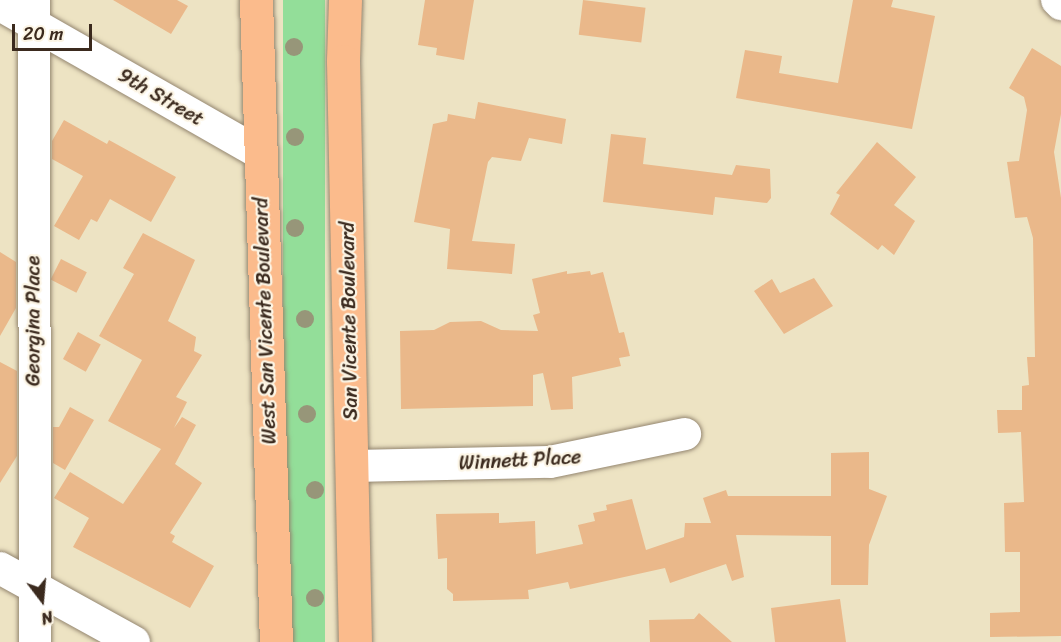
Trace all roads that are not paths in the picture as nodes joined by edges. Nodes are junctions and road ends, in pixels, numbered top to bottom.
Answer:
1 (256, 0) edge
2 (345, 0) edge
3 (1057, 0) edge
4 (1061, 4) edge
5 (0, 5) edge
6 (34, 12) edge
7 (259, 153) junction
8 (685, 434) dead end
9 (353, 465) junction
10 (0, 568) edge
11 (33, 586) junction
12 (35, 642) edge
13 (134, 642) edge
14 (276, 642) edge
15 (355, 642) edge

1 - 7 main road, West San Vicente Boulevard
2 - 9 main road, San Vicente Boulevard
3 - 4 street
5 - 6 street, 9th Street
6 - 7 street, 9th Street
6 - 11 street, Georgina Place
7 - 14 main road, West San Vicente Boulevard
8 - 9 street, Winnett Place
9 - 15 main road, San Vicente Boulevard
10 - 11 street
11 - 12 street, Georgina Place
11 - 13 street

